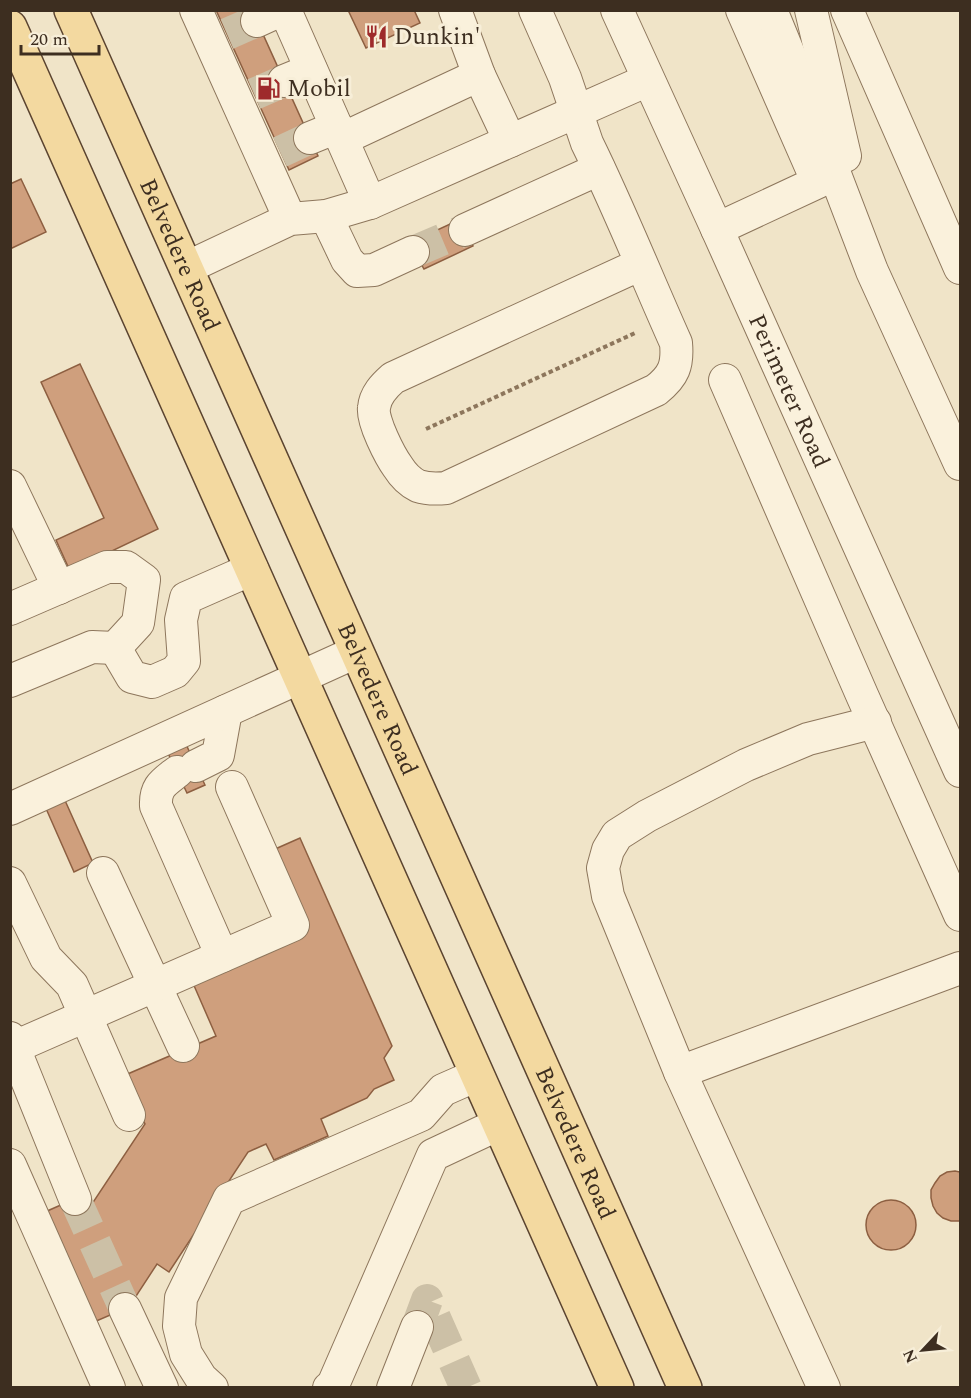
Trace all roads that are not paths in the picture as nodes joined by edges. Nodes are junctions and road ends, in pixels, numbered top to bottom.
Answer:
1 (71, 10) edge
2 (196, 10) edge
3 (442, 10) edge
4 (455, 10) edge
5 (535, 10) edge
6 (617, 10) edge
7 (742, 10) edge
8 (771, 10) edge
9 (811, 10) edge
10 (847, 10) edge
11 (274, 14) edge
12 (10, 27) edge
13 (479, 75) junction
14 (648, 80) junction
15 (576, 112) junction
16 (330, 135) junction
17 (510, 141) junction
18 (599, 169) junction
19 (818, 182) junction
20 (370, 203) junction
21 (326, 216) junction
22 (290, 219) junction
23 (717, 229) junction
24 (465, 230) tunnel mouth
25 (413, 252) tunnel mouth
26 (641, 264) junction
27 (186, 268) junction
28 (960, 268) edge
29 (872, 271) junction
30 (725, 380) dead end
31 (960, 464) edge
32 (10, 486) edge
33 (252, 569) junction
34 (59, 588) junction
35 (10, 609) edge
36 (115, 648) junction
37 (356, 652) junction
38 (300, 677) junction
39 (10, 681) edge
40 (226, 711) junction
41 (874, 722) junction
42 (960, 771) edge
43 (232, 787) dead end
44 (10, 809) edge
45 (103, 873) dead end
46 (10, 883) edge
47 (960, 915) edge
48 (222, 956) junction
49 (960, 968) edge
50 (155, 985) junction
51 (86, 1016) junction
52 (12, 1045) edge
53 (183, 1046) dead end
54 (680, 1072) junction
55 (477, 1075) junction
56 (129, 1115) dead end
57 (499, 1124) junction
58 (10, 1165) edge
59 (75, 1199) tunnel mouth
60 (125, 1309) tunnel mouth
61 (417, 1327) tunnel mouth
62 (331, 1386) edge
63 (109, 1388) edge
64 (162, 1388) edge
65 (212, 1388) edge
66 (393, 1388) edge
67 (617, 1388) edge
68 (685, 1388) edge
69 (824, 1388) edge

1 - 27 main road, Belvedere Road
2 - 22 street
3 - 13 street
4 - 13 street
5 - 15 street
6 - 14 street, Perimeter Road
7 - 19 street
8 - 29 street
9 - 29 street
10 - 28 street
11 - 16 street
12 - 33 main road
13 - 16 street
13 - 17 street
14 - 15 street
14 - 23 street, Perimeter Road
15 - 17 street
15 - 18 street
16 - 20 street
17 - 20 street
18 - 24 street
18 - 26 street
19 - 23 street
19 - 29 street
20 - 21 street
21 - 22 street
21 - 25 street
22 - 27 street
23 - 42 street, Perimeter Road
26 - 26 street
27 - 37 main road, Belvedere Road
29 - 31 street
30 - 41 street
32 - 34 street
33 - 36 street
33 - 38 main road
34 - 35 street
34 - 36 street
36 - 39 street
37 - 38 street
37 - 68 main road, Belvedere Road
38 - 40 street
38 - 55 main road
40 - 44 street
40 - 48 street
41 - 47 street
41 - 54 street
43 - 48 street
45 - 50 street
46 - 51 street
48 - 50 street
49 - 54 street
50 - 51 street
50 - 53 street
51 - 52 street
51 - 56 street
52 - 59 street
54 - 69 street
55 - 57 main road
55 - 65 street
57 - 62 street
57 - 67 main road
58 - 63 street
60 - 64 street
61 - 66 street

